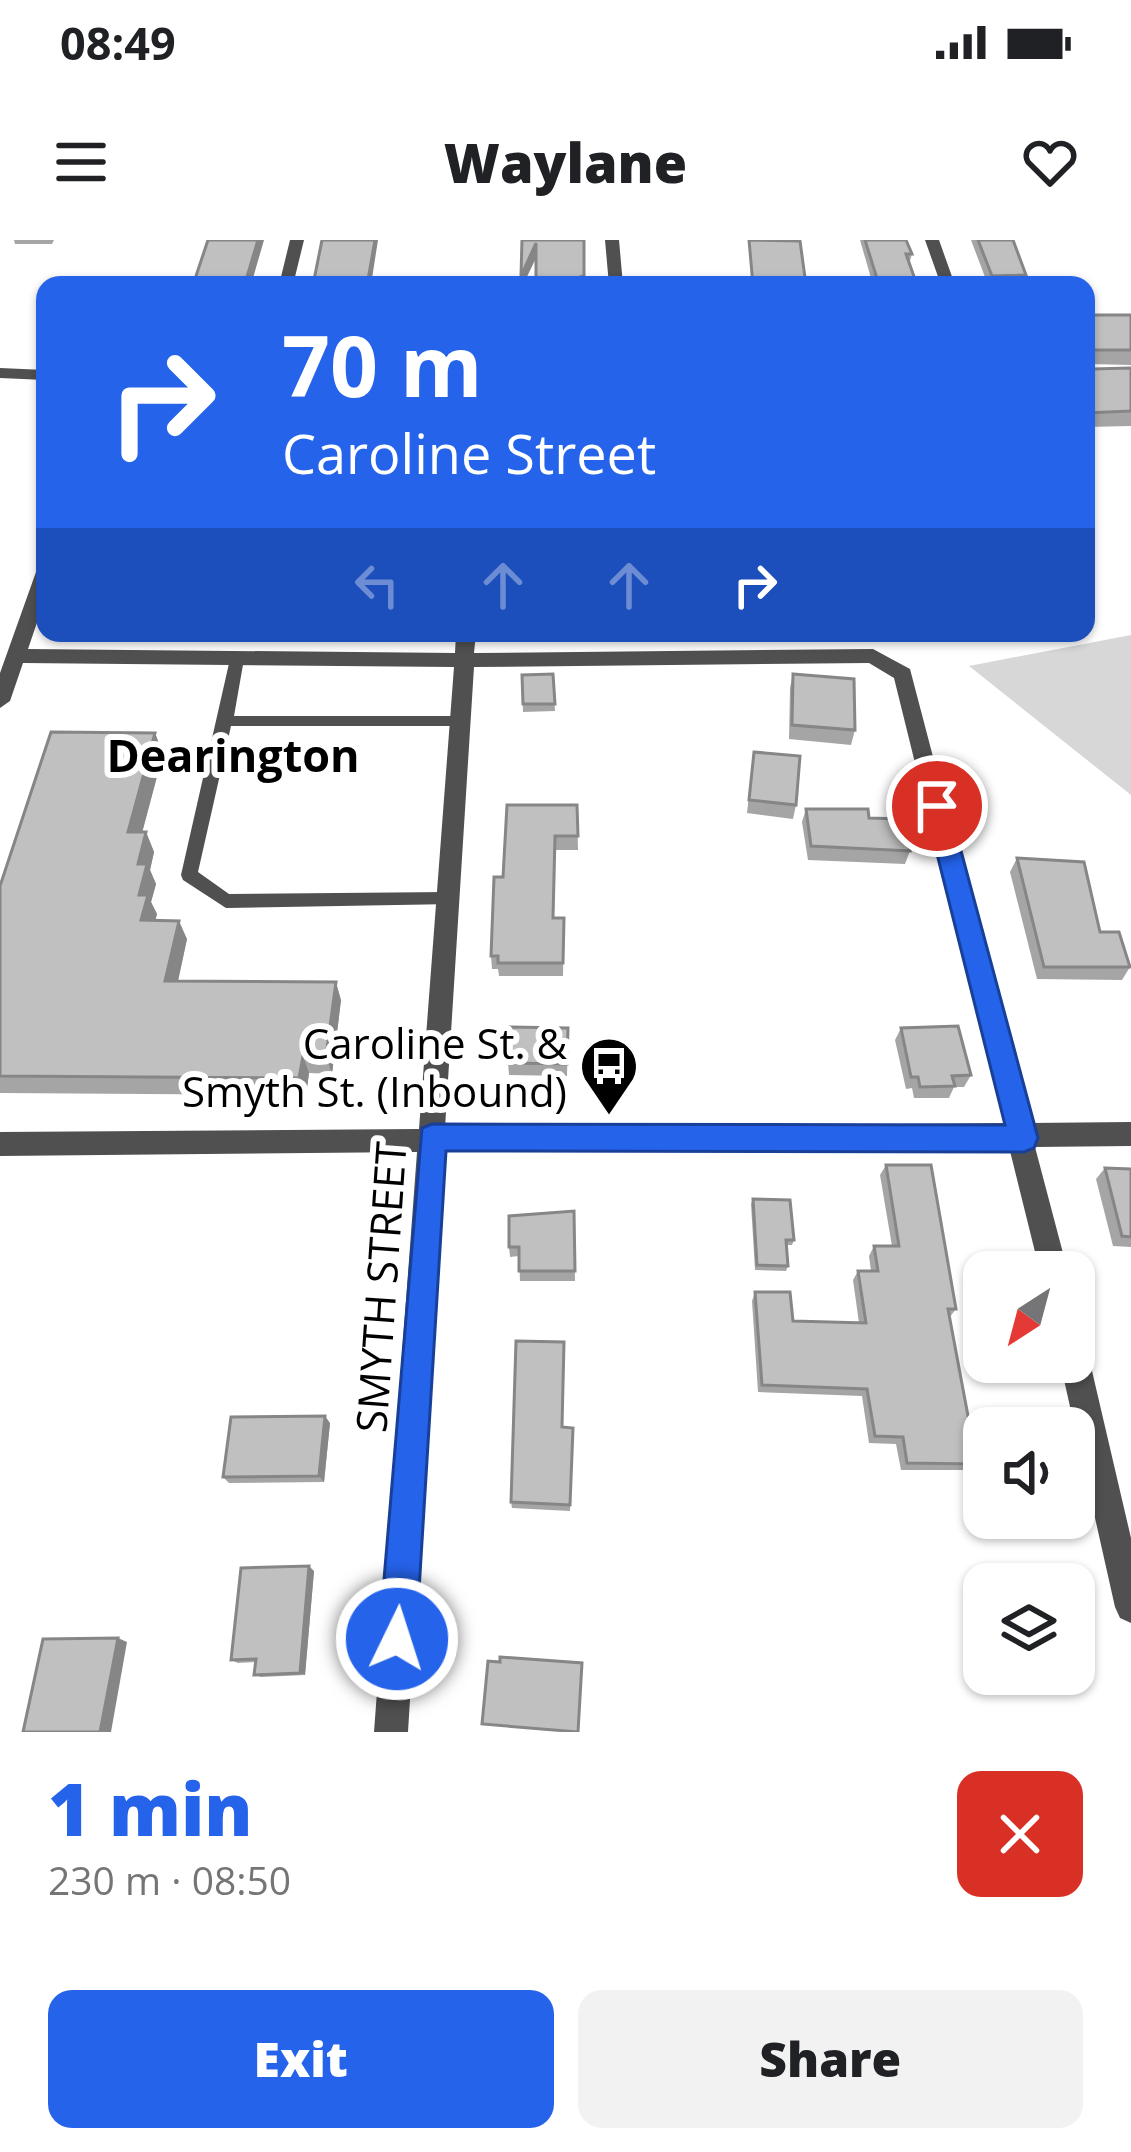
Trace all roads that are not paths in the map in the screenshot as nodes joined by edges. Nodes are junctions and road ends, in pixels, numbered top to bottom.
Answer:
1 (297, 240) edge
2 (612, 240) edge
3 (932, 240) edge
4 (288, 276) edge
5 (615, 276) edge
6 (945, 276) edge
7 (0, 374) edge
8 (36, 375) edge
9 (36, 599) edge
10 (465, 646) edge
11 (17, 656) junction
12 (237, 659) junction
13 (0, 700) edge
14 (225, 721) junction
15 (460, 721) junction
16 (448, 899) junction
17 (1131, 1134) edge
18 (432, 1138) junction
19 (1024, 1138) junction
20 (0, 1144) edge
21 (1049, 1251) edge
22 (1080, 1383) edge
23 (1131, 1607) edge
24 (391, 1732) edge

1 - 4 street
2 - 5 street
3 - 6 street
7 - 8 street
9 - 11 street
10 - 12 street
10 - 15 street, SMYTH STREET
10 - 19 street
11 - 12 street
11 - 13 street
12 - 14 lane
14 - 15 lane
14 - 16 lane
15 - 16 street, SMYTH STREET
16 - 18 street, SMYTH STREET
17 - 19 street
18 - 19 street
18 - 20 street
18 - 24 street, SMYTH STREET
19 - 21 street
22 - 23 street

